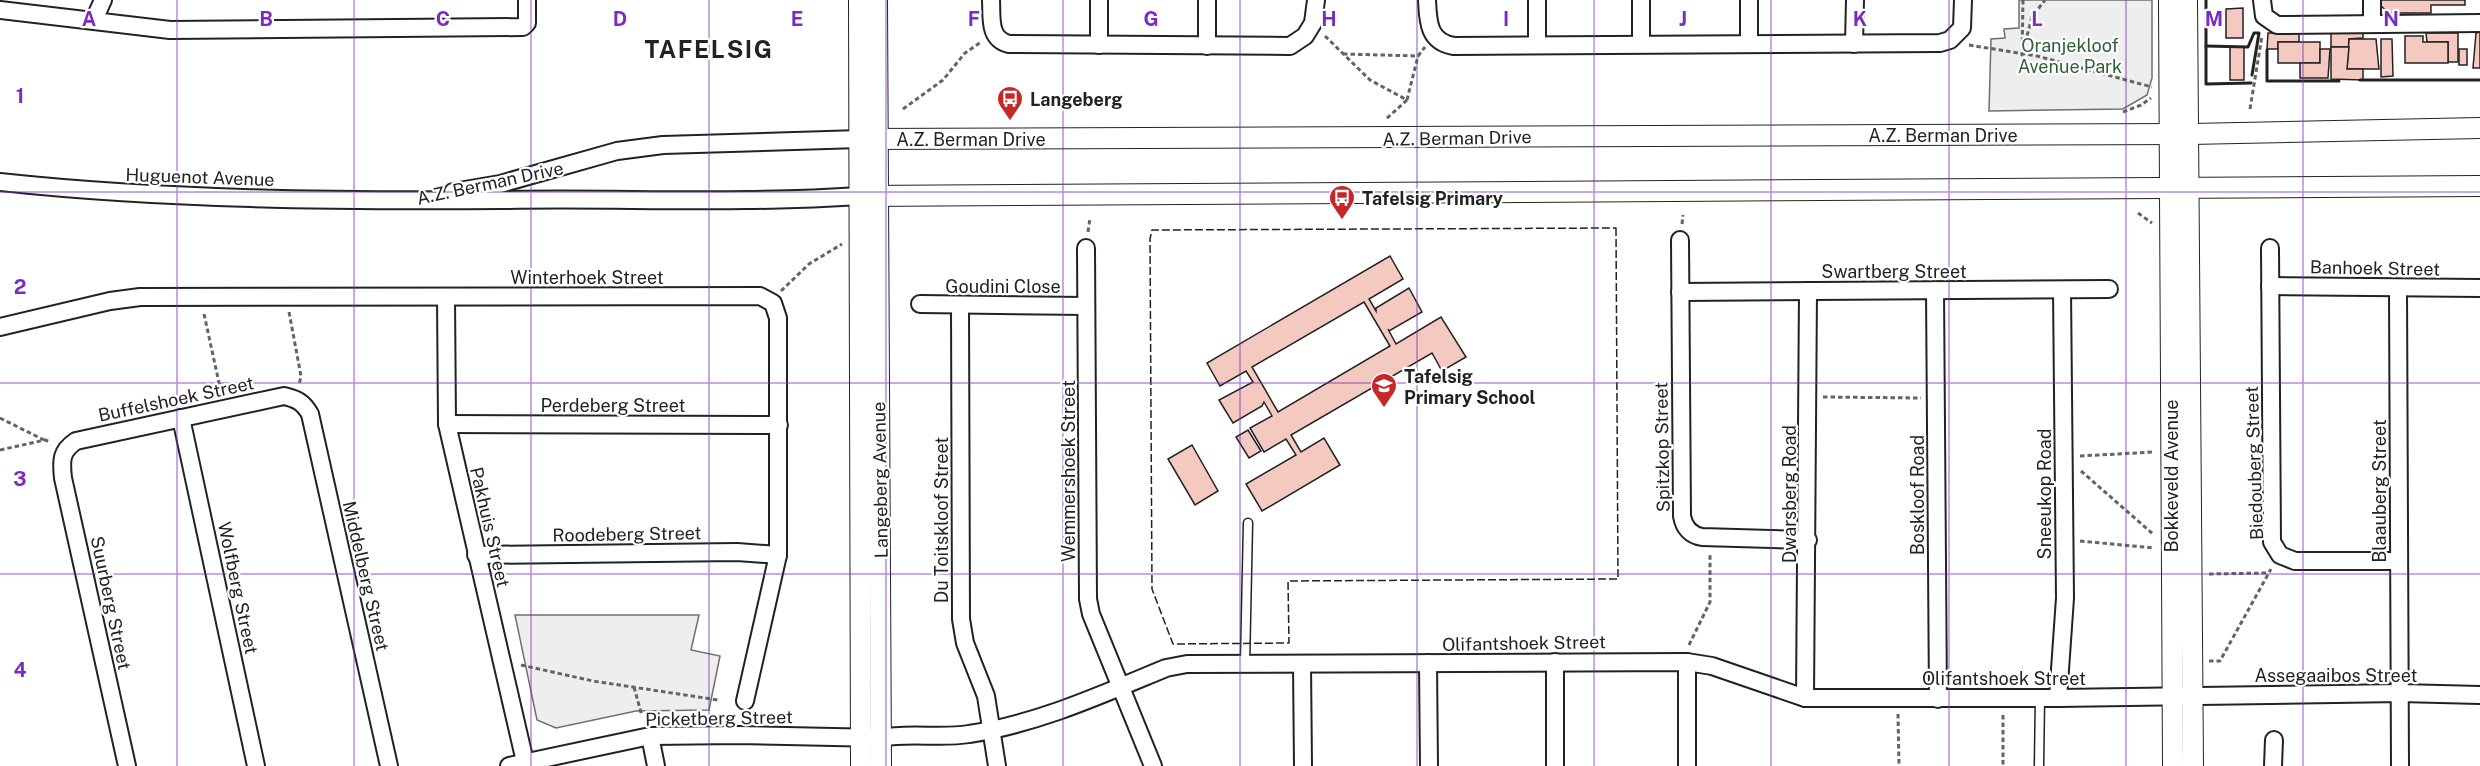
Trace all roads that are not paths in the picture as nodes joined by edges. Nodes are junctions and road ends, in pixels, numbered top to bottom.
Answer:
1 (103, 0) edge
2 (527, 0) edge
3 (859, 0) edge
4 (877, 0) edge
5 (992, 0) edge
6 (1099, 0) edge
7 (1207, 0) edge
8 (1316, 0) edge
9 (1427, 0) edge
10 (1537, 0) edge
11 (1641, 0) edge
12 (1749, 0) edge
13 (1854, 0) edge
14 (1964, 0) edge
15 (2169, 0) edge
16 (2187, 0) edge
17 (2262, 0) edge
18 (2372, 0) edge
19 (0, 10) edge
20 (94, 20) junction
21 (2480, 23) edge
22 (2372, 24) junction
23 (1749, 44) junction
24 (1854, 44) junction
25 (1099, 45) junction
26 (1538, 45) junction
27 (1641, 45) junction
28 (1207, 46) junction
29 (2480, 128) edge
30 (2170, 134) junction
31 (2190, 134) junction
32 (868, 139) junction
33 (0, 182) edge
34 (2480, 186) edge
35 (2170, 187) junction
36 (2190, 187) junction
37 (868, 196) junction
38 (398, 202) junction
39 (1680, 240) dead end
40 (1086, 248) dead end
41 (2270, 248) dead end
42 (2270, 286) junction
43 (2398, 288) junction
44 (2480, 288) edge
45 (2109, 289) dead end
46 (1935, 290) junction
47 (2062, 290) junction
48 (1808, 291) junction
49 (1680, 292) junction
50 (446, 297) junction
51 (920, 304) dead end
52 (960, 305) junction
53 (1086, 306) junction
54 (0, 327) edge
55 (297, 399) joint
56 (181, 418) junction
57 (447, 424) junction
58 (779, 425) junction
59 (66, 448) joint
60 (1248, 522) dead end
61 (1808, 540) junction
62 (476, 555) junction
63 (778, 555) junction
64 (2399, 561) junction
65 (1687, 656) junction
66 (1555, 662) junction
67 (1428, 663) junction
68 (1245, 664) junction
69 (1302, 664) junction
70 (1121, 687) junction
71 (2400, 693) junction
72 (2173, 695) junction
73 (2193, 695) junction
74 (2480, 695) edge
75 (1805, 698) junction
76 (2040, 698) junction
77 (2058, 698) junction
78 (1938, 699) junction
79 (745, 701) dead end
80 (993, 729) junction
81 (650, 736) junction
82 (861, 737) junction
83 (881, 738) junction
84 (2274, 740) dead end
85 (520, 765) edge
86 (127, 766) edge
87 (256, 766) edge
88 (389, 766) edge
89 (656, 766) edge
90 (861, 766) edge
91 (881, 766) edge
92 (997, 766) edge
93 (1153, 766) edge
94 (1303, 766) edge
95 (1429, 766) edge
96 (1556, 766) edge
97 (1687, 766) edge
98 (2039, 766) edge
99 (2173, 766) edge
100 (2193, 766) edge
101 (2273, 766) edge
102 (2400, 766) edge

1 - 20 street
2 - 20 street
3 - 32 street
4 - 32 street
5 - 25 street
6 - 25 street
7 - 28 street
8 - 28 street
9 - 26 street
10 - 26 street
11 - 27 street
12 - 23 street
13 - 24 street
14 - 24 street
15 - 30 street, Bokkeveld Avenue
16 - 31 street, Bokkeveld Avenue
17 - 22 street
18 - 22 street
19 - 20 street
21 - 22 street
23 - 24 street
23 - 27 street
25 - 28 street
26 - 27 street
29 - 31 street, A.Z. Berman Drive
30 - 31 street, A.Z. Berman Drive
30 - 32 street, A.Z. Berman Drive
30 - 35 street, Bokkeveld Avenue
31 - 36 street, Bokkeveld Avenue
32 - 37 street
32 - 38 street, A.Z. Berman Drive
33 - 38 street, Huguenot Avenue
34 - 36 street, A.Z. Berman Drive
35 - 36 street, A.Z. Berman Drive
35 - 37 street, A.Z. Berman Drive
35 - 72 street, Bokkeveld Avenue
36 - 73 street, Bokkeveld Avenue
37 - 38 street, A.Z. Berman Drive
37 - 82 street, Langeberg Avenue
37 - 83 street, Langeberg Avenue
39 - 49 street, Spitzkop Street
40 - 53 street, Wemmershoek Street
41 - 42 street, Biedouberg Street
42 - 43 street, Banhoek Street
42 - 64 street, Biedouberg Street
43 - 44 street, Banhoek Street
43 - 64 street, Blaauberg Street
45 - 47 street, Swartberg Street
46 - 47 street, Swartberg Street
46 - 48 street, Swartberg Street
46 - 78 street, Boskloof Road
47 - 77 street, Sneeukop Road
48 - 49 street, Swartberg Street
48 - 61 street, Dwarsberg Road
49 - 61 street, Spitzkop Street
50 - 54 street, Winterhoek Street
50 - 57 street, Pakhuis Street
50 - 58 street, Winterhoek Street
51 - 52 street, Goudini Close
52 - 53 street, Goudini Close
52 - 80 street, Du Toitskloof Street
53 - 70 street, Wemmershoek Street
55 - 56 street, Buffelshoek Street
55 - 88 street, Middelberg Street
56 - 59 street, Buffelshoek Street
56 - 87 street, Wolfberg Street
57 - 58 street, Perdeberg Street
57 - 62 street, Pakhuis Street
58 - 63 street, Winterhoek Street
59 - 86 street, Suurberg Street
60 - 68 lane
61 - 75 street, Dwarsberg Road
62 - 63 street, Roodeberg Street
62 - 85 street, Pakhuis Street
63 - 79 street, Winterhoek Street
64 - 71 street, Blaauberg Street
65 - 66 street, Olifantshoek Street
65 - 75 street, Olifantshoek Street
65 - 97 street
66 - 67 street, Olifantshoek Street
66 - 96 street
67 - 69 street, Olifantshoek Street
67 - 95 street
68 - 69 street, Olifantshoek Street
68 - 70 street, Olifantshoek Street
69 - 94 street
70 - 80 street, Olifantshoek Street
70 - 93 street, Wemmershoek Street
71 - 73 street, Assegaaibos Street
71 - 74 street, Assegaaibos Street
71 - 102 street, Blaauberg Street
72 - 73 street, Assegaaibos Street
72 - 77 street, Olifantshoek Street
72 - 99 street, Bokkeveld Avenue
73 - 100 street, Bokkeveld Avenue
75 - 78 street, Olifantshoek Street
76 - 77 street, Olifantshoek Street
76 - 78 street, Olifantshoek Street
76 - 98 lane
80 - 83 street, Olifantshoek Street
80 - 92 street, Du Toitskloof Street
81 - 82 street, Picketberg Street
81 - 85 street, Picketberg Street
81 - 89 street
82 - 83 street, Picketberg Street
82 - 90 street, Langeberg Avenue
83 - 91 street, Langeberg Avenue
84 - 101 street

